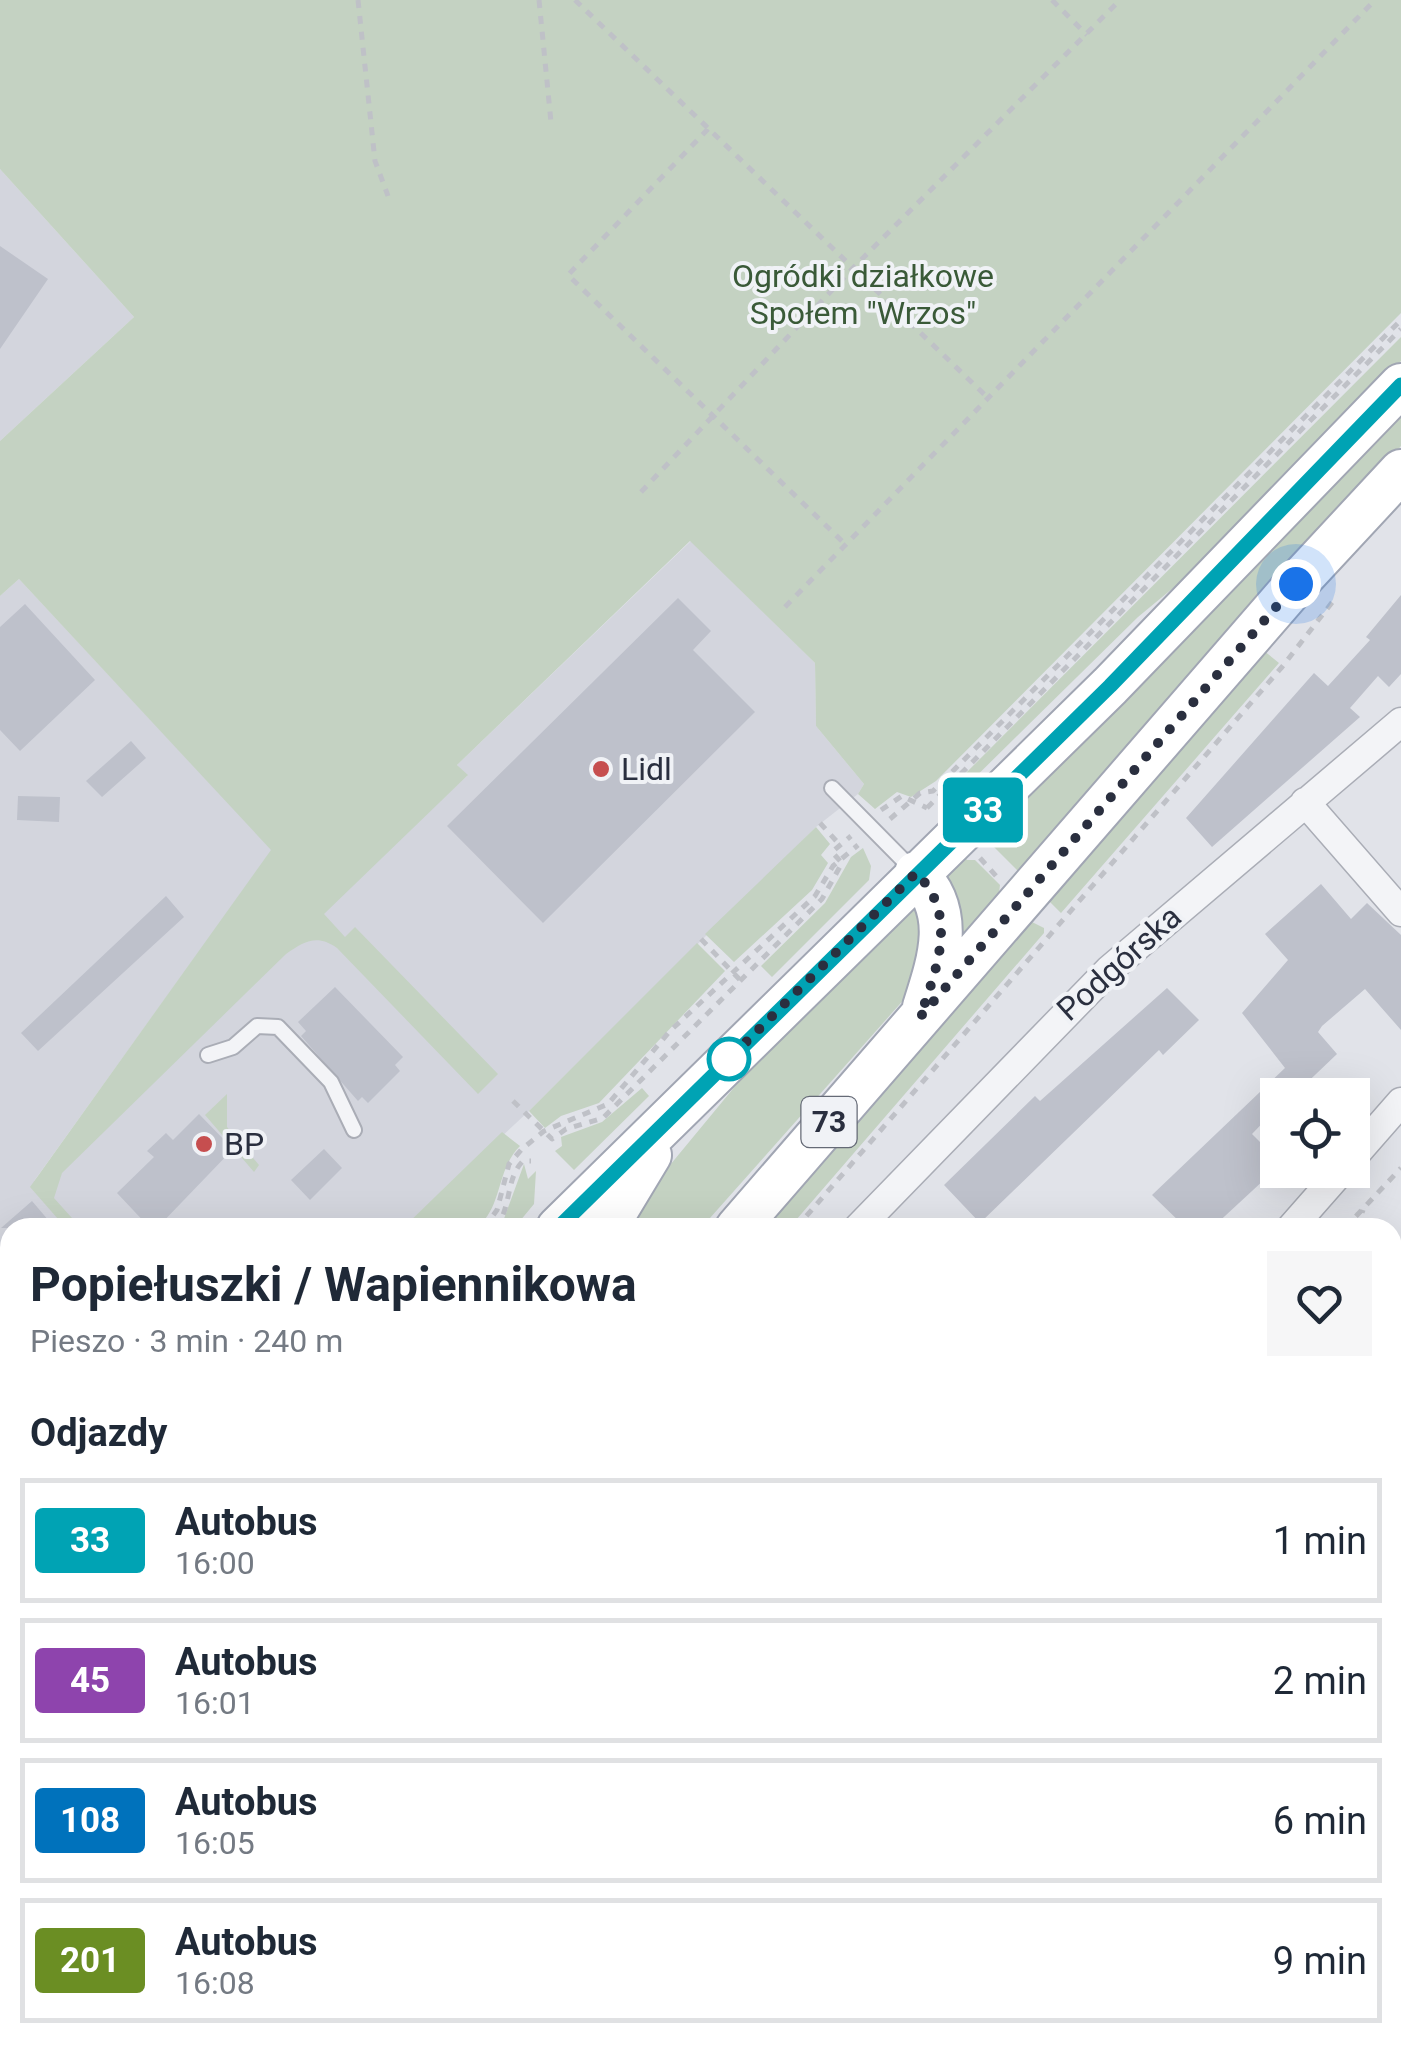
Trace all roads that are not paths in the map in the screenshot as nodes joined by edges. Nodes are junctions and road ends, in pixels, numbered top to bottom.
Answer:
1 (1401, 385) edge
2 (1401, 471) edge
3 (1401, 722) edge
4 (832, 788) dead end
5 (1305, 802) junction
6 (916, 873) junction
7 (1401, 912) edge
8 (920, 1017) junction
9 (208, 1055) dead end
10 (1401, 1102) edge
11 (672, 1116) junction
12 (354, 1130) dead end
13 (1370, 1137) edge
14 (1326, 1188) edge
15 (568, 1218) edge
16 (612, 1218) edge
17 (746, 1218) edge
18 (868, 1218) edge
19 (1300, 1218) edge

1 - 6 main road
2 - 8 main road, 73
3 - 5 street, Podgórska
4 - 6 lane
5 - 7 street
5 - 18 street, Podgórska
6 - 8 main road
6 - 11 main road
8 - 17 main road, 73
9 - 12 lane
10 - 13 street
11 - 15 main road
11 - 16 main road
14 - 19 street

